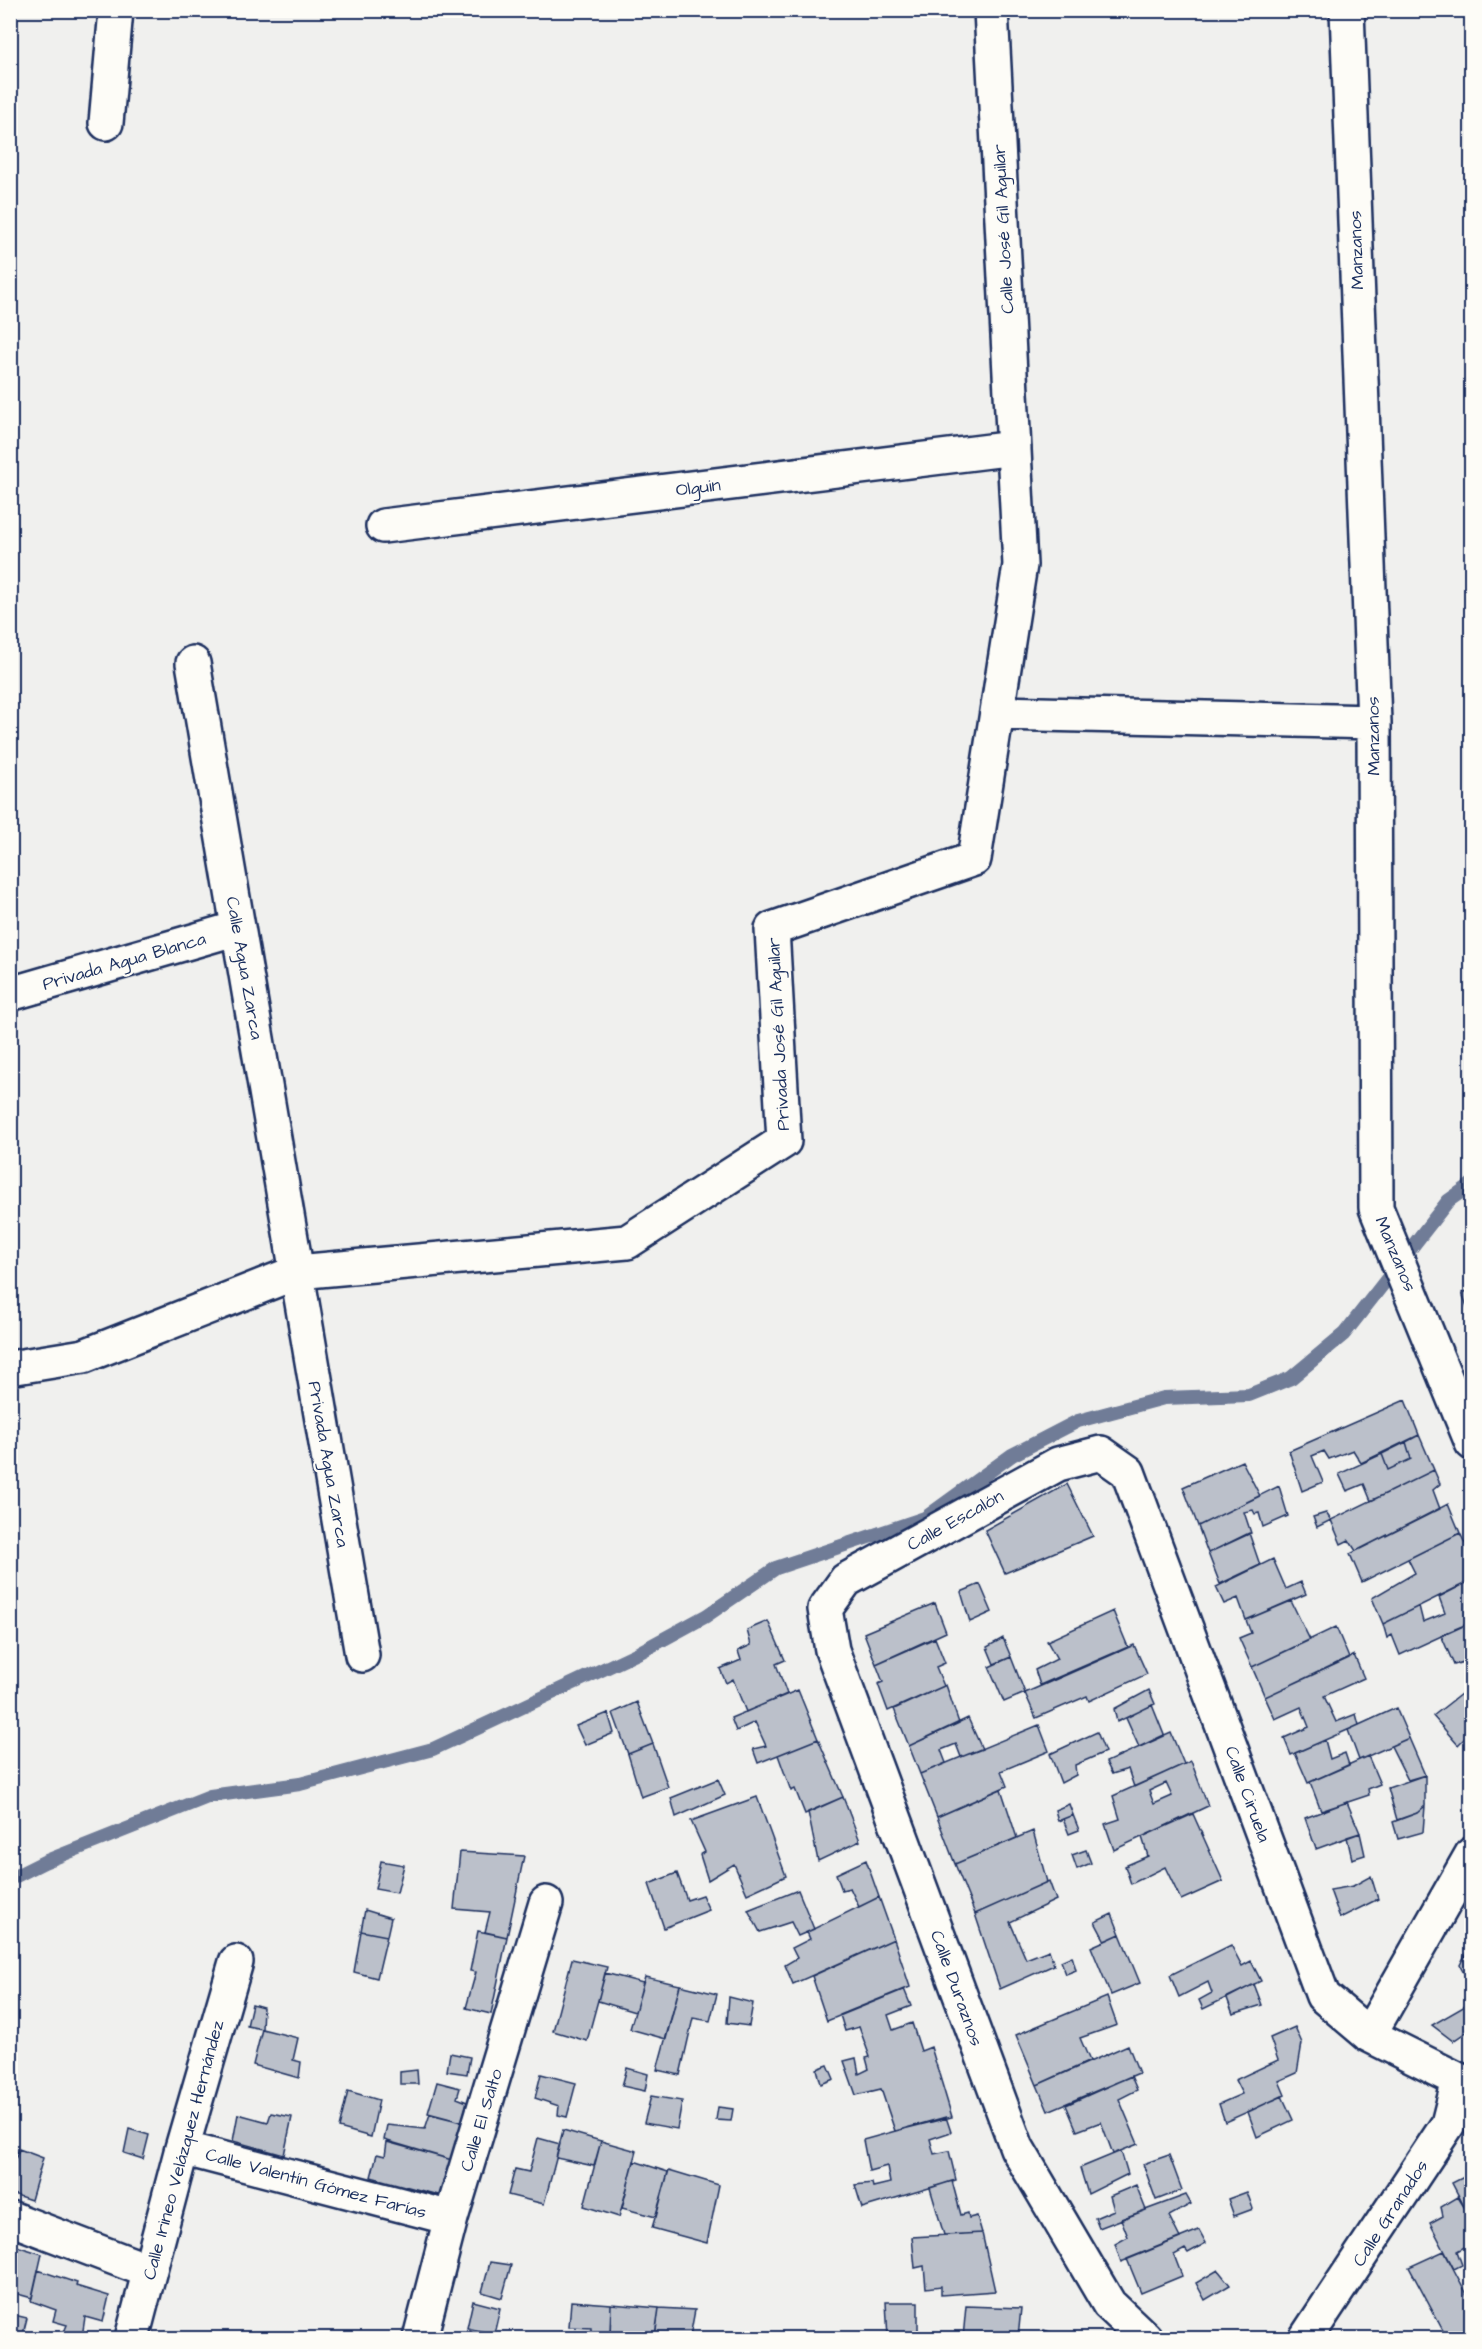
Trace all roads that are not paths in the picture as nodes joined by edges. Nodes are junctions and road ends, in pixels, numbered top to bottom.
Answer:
1 (116, 10) edge
2 (991, 10) edge
3 (1347, 10) edge
4 (106, 123) dead end
5 (1014, 448) junction
6 (383, 526) dead end
7 (193, 663) dead end
8 (997, 713) junction
9 (1374, 722) junction
10 (238, 928) junction
11 (10, 994) edge
12 (297, 1272) junction
13 (10, 1368) edge
14 (1472, 1443) edge
15 (1101, 1453) joint
16 (825, 1609) joint
17 (362, 1655) dead end
18 (1472, 1854) edge
19 (546, 1903) dead end
20 (236, 1962) dead end
21 (1369, 2035) junction
22 (1465, 2076) edge
23 (182, 2148) junction
24 (451, 2217) junction
25 (10, 2218) edge
26 (149, 2271) junction
27 (132, 2338) edge
28 (420, 2338) edge
29 (1145, 2338) edge
30 (1306, 2338) edge

1 - 4 street
2 - 5 street, Calle José Gil Aguilar
3 - 9 street, Manzanos
5 - 6 street, Olguin
5 - 8 street, Privada José Gil Aguilar
7 - 10 street, Calle Agua Zarca
8 - 9 street
8 - 12 street, Privada José Gil Aguilar
9 - 14 street, Manzanos
10 - 11 street, Privada Agua Blanca
10 - 12 street, Calle Agua Zarca
12 - 13 street
12 - 17 street, Privada Agua Zarca
15 - 16 street, Calle Escalón
15 - 21 street, Calle Ciruela
16 - 29 street, Calle Duraznos
18 - 21 street
19 - 24 street, Calle El Salto
20 - 23 street, Calle Irineo Velázquez Hernández
21 - 22 street, Calle Ciruela
22 - 30 street, Calle Granados
23 - 24 street, Calle Valentín Gómez Farías
23 - 26 street, Calle Irineo Velázquez Hernández
24 - 28 street, Calle El Salto
25 - 26 street
26 - 27 street, Calle Irineo Velázquez Hernández

